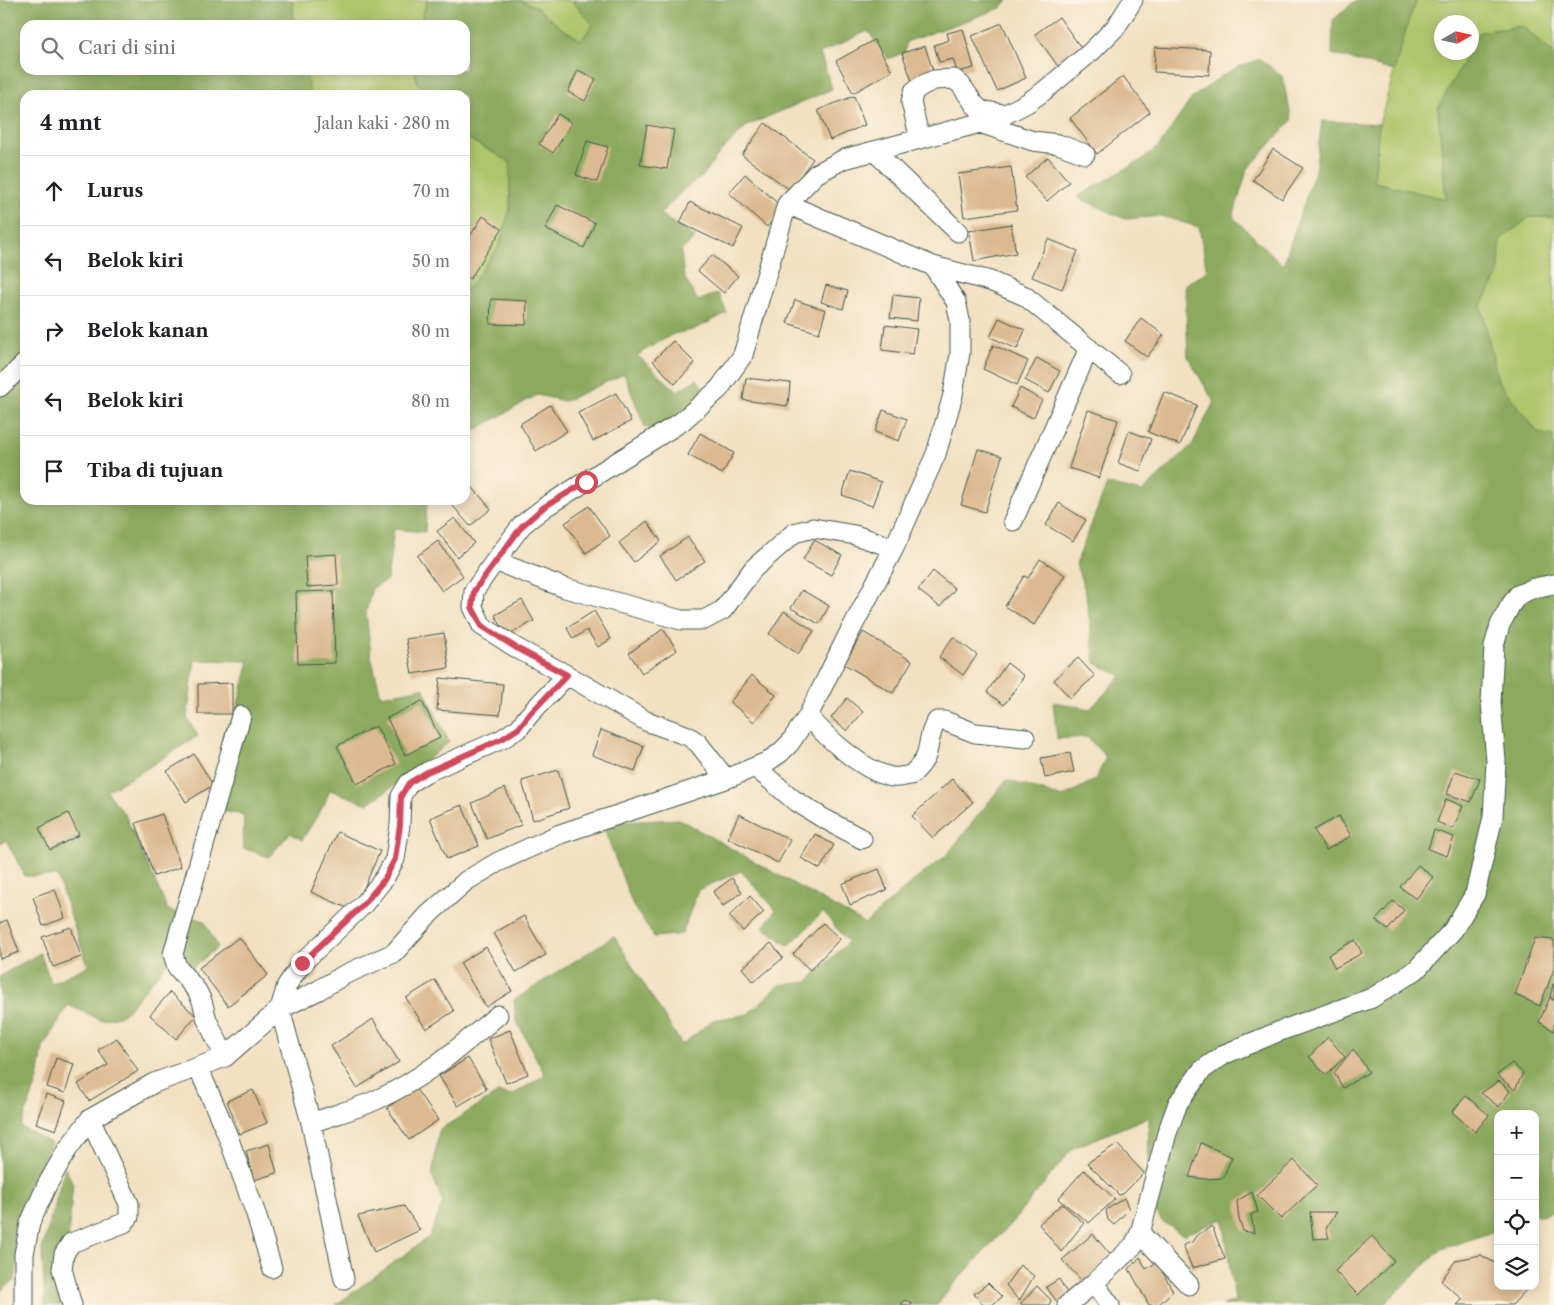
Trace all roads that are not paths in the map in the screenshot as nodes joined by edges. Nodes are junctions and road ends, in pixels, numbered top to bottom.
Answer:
1 (1133, 0) edge
2 (1006, 114) junction
3 (980, 123) junction
4 (920, 139) junction
5 (874, 151) junction
6 (1085, 154) dead end
7 (787, 204) junction
8 (958, 232) dead end
9 (933, 266) junction
10 (1089, 348) junction
11 (20, 368) edge
12 (1120, 374) dead end
13 (0, 386) edge
14 (1014, 521) dead end
15 (894, 548) junction
16 (495, 561) junction
17 (1554, 584) edge
18 (567, 675) junction
19 (241, 716) dead end
20 (808, 716) junction
21 (1025, 738) dead end
22 (755, 767) junction
23 (726, 779) junction
24 (862, 839) dead end
25 (280, 1009) junction
26 (498, 1016) dead end
27 (224, 1056) junction
28 (198, 1068) junction
29 (90, 1119) junction
30 (311, 1123) junction
31 (1140, 1233) junction
32 (272, 1268) dead end
33 (344, 1279) dead end
34 (1094, 1283) junction
35 (1189, 1285) dead end
36 (24, 1305) edge
37 (72, 1305) edge
38 (1068, 1305) edge
39 (1110, 1305) edge

1 - 2 street
2 - 3 street
2 - 4 street
3 - 4 street
3 - 6 street
4 - 5 street
5 - 7 street
5 - 8 street
7 - 9 street
7 - 16 street
9 - 10 street
9 - 15 street
10 - 12 street
10 - 14 street
11 - 13 street
15 - 16 street
15 - 20 street
16 - 18 street
17 - 31 street
18 - 23 street
18 - 25 street
19 - 27 street
20 - 21 street
20 - 22 street
22 - 23 street
22 - 24 street
23 - 25 street
25 - 27 street
25 - 30 street
26 - 30 street
27 - 28 street
28 - 29 street
28 - 32 street
29 - 36 street
29 - 37 street
30 - 33 street
31 - 34 street
31 - 35 street
34 - 38 street
34 - 39 street

